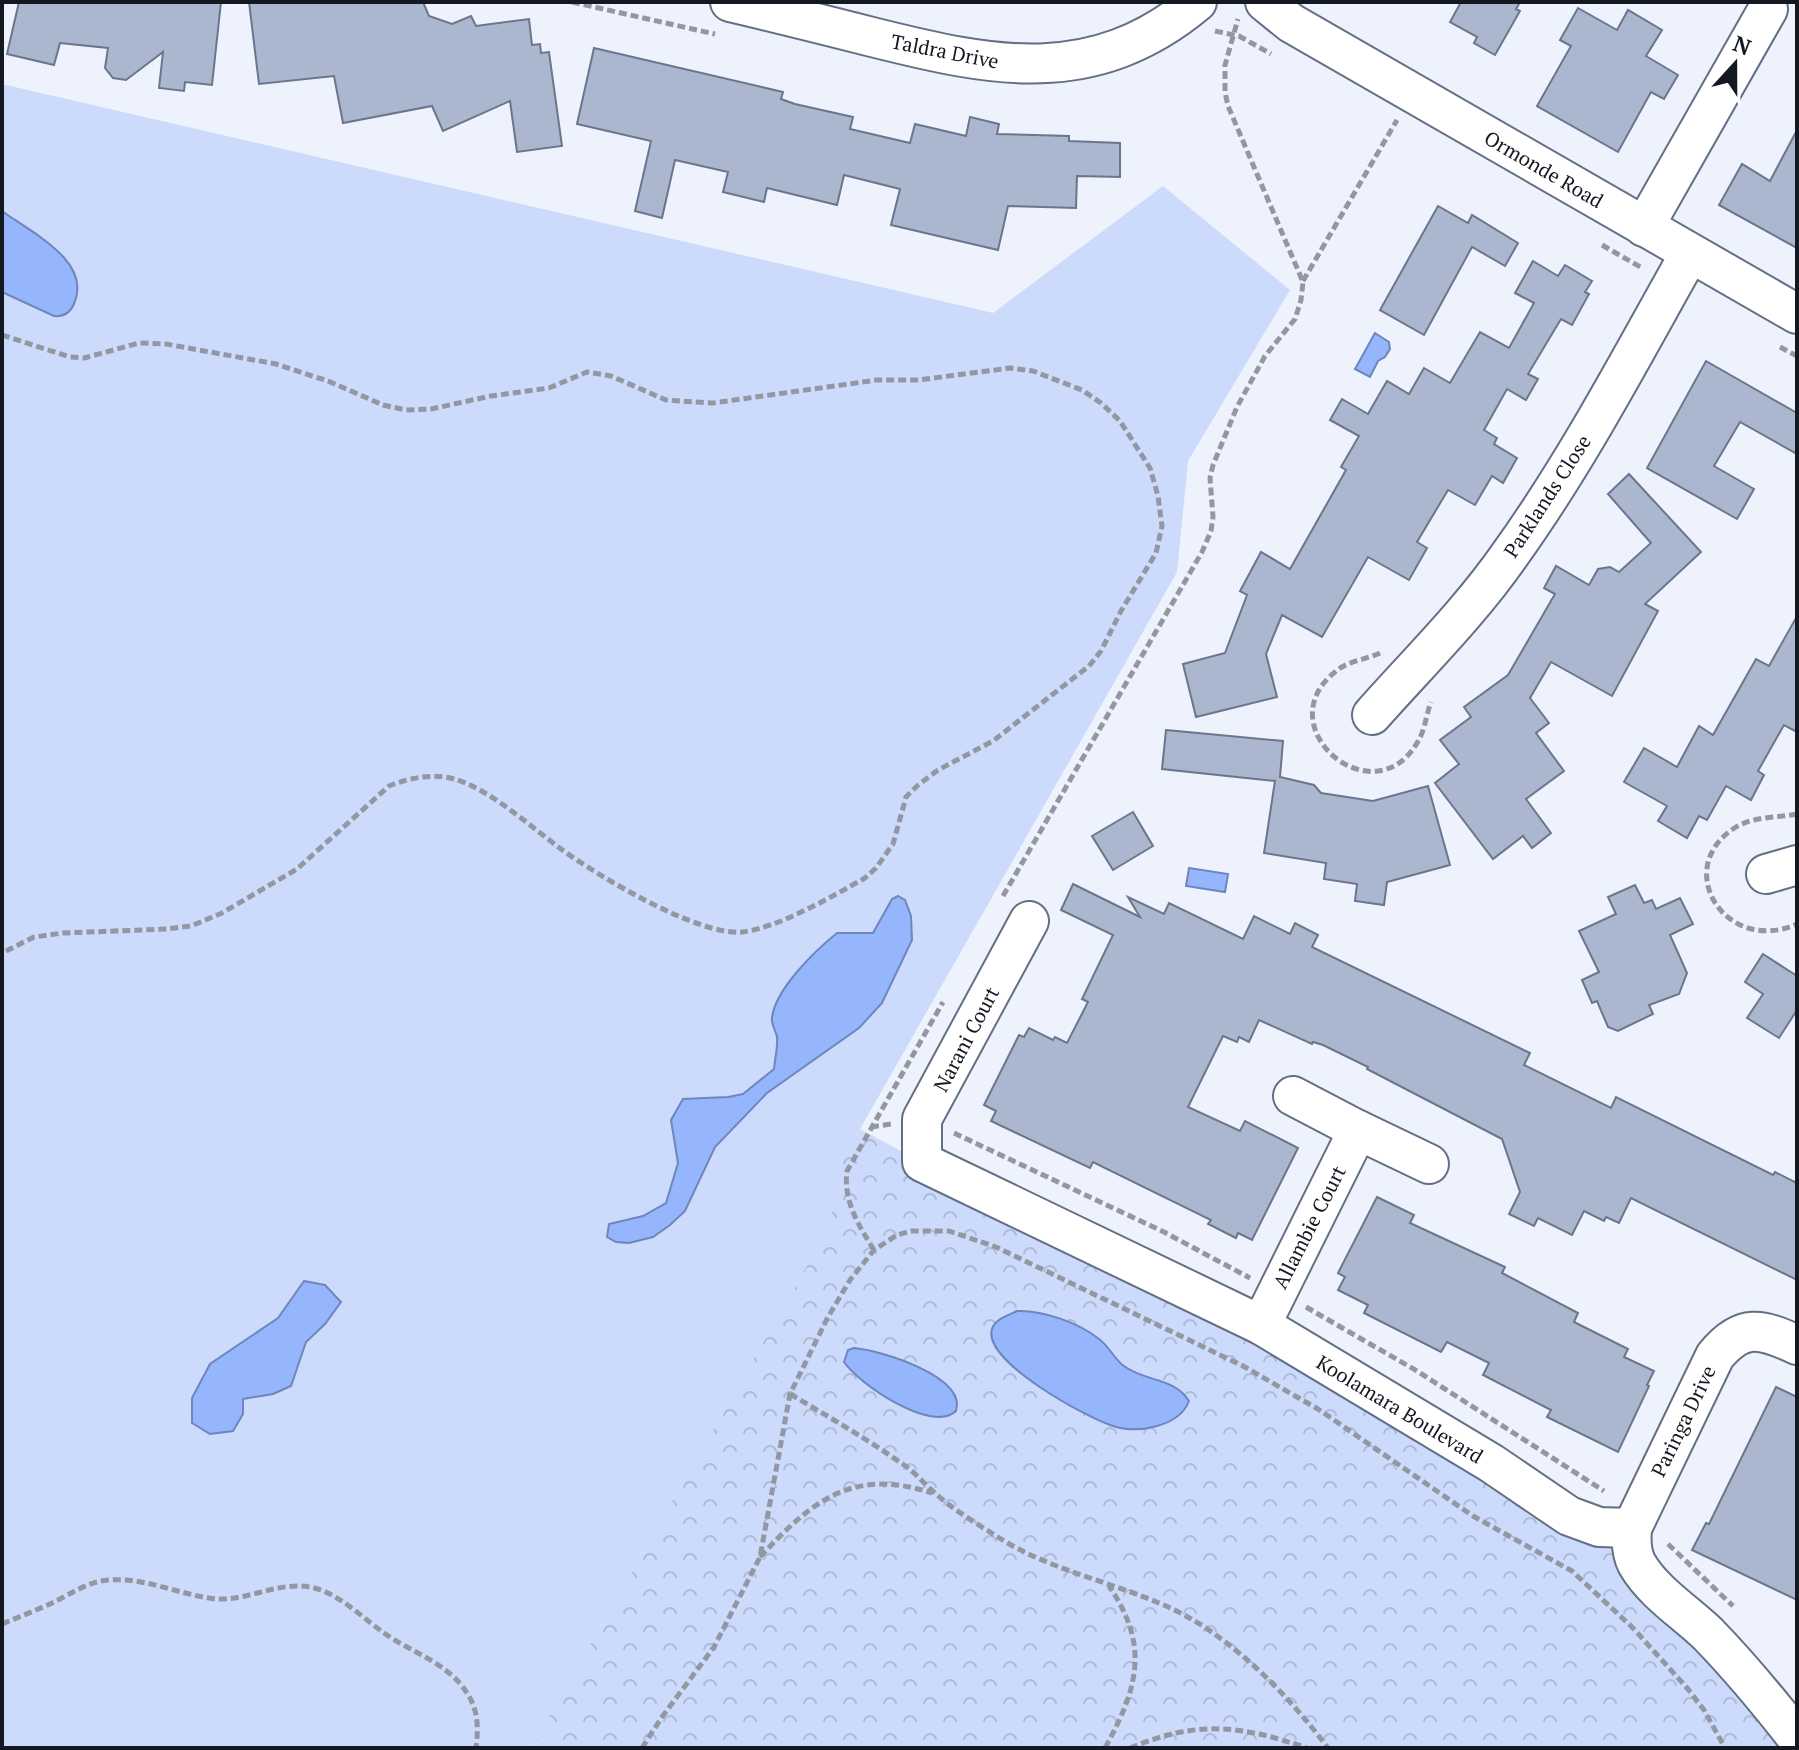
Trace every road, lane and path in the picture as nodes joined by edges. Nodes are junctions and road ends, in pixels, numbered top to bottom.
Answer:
1 (572, 2) edge
2 (782, 8) edge
3 (1768, 9) dead end
4 (723, 18) edge
5 (1203, 18) edge
6 (1256, 22) edge
7 (1403, 109) junction
8 (1381, 117) dead end
9 (1644, 227) junction
10 (1592, 239) dead end
11 (1690, 253) junction
12 (1644, 270) dead end
13 (1303, 282) junction
14 (1797, 314) edge
15 (2, 335) edge
16 (1372, 715) dead end
17 (1016, 909) joint
18 (2, 953) edge
19 (948, 993) dead end
20 (1293, 1096) dead end
21 (922, 1119) junction
22 (871, 1127) junction
23 (1358, 1130) junction
24 (922, 1162) joint
25 (1429, 1164) dead end
26 (874, 1250) junction
27 (1252, 1279) dead end
28 (1303, 1306) dead end
29 (1261, 1325) junction
30 (1797, 1345) edge
31 (790, 1394) junction
32 (1609, 1494) dead end
33 (937, 1495) junction
34 (1632, 1528) junction
35 (760, 1557) junction
36 (1108, 1585) junction
37 (2, 1624) edge
38 (1797, 1738) edge
39 (476, 1748) edge
40 (642, 1748) edge
41 (1105, 1748) edge
42 (1130, 1748) edge
43 (1307, 1748) edge
44 (1328, 1748) edge
45 (1725, 1748) edge

1 - 4 path
2 - 4 street, Taldra Drive
2 - 5 street, Taldra Drive
3 - 9 street
5 - 6 path
6 - 7 street, Ormonde Road
6 - 13 path
7 - 8 path
7 - 9 street, Ormonde Road
7 - 13 path
9 - 11 street, Ormonde Road
10 - 12 path
11 - 14 street, Ormonde Road
11 - 16 street, Parklands Close
13 - 17 path
15 - 18 path
17 - 21 street, Narani Court
19 - 22 path
20 - 23 street
21 - 22 path
21 - 24 street, Narani Court
21 - 27 path
22 - 26 path
23 - 25 street
23 - 29 street, Allambie Court
24 - 29 street, Koolamara Boulevard
26 - 31 path
26 - 45 path
28 - 32 path
29 - 34 street, Koolamara Boulevard
30 - 34 street, Paringa Drive
31 - 33 path
31 - 35 path
33 - 35 path
33 - 36 path
34 - 38 street
35 - 40 path
36 - 41 path
36 - 44 path
37 - 39 path
42 - 43 path

